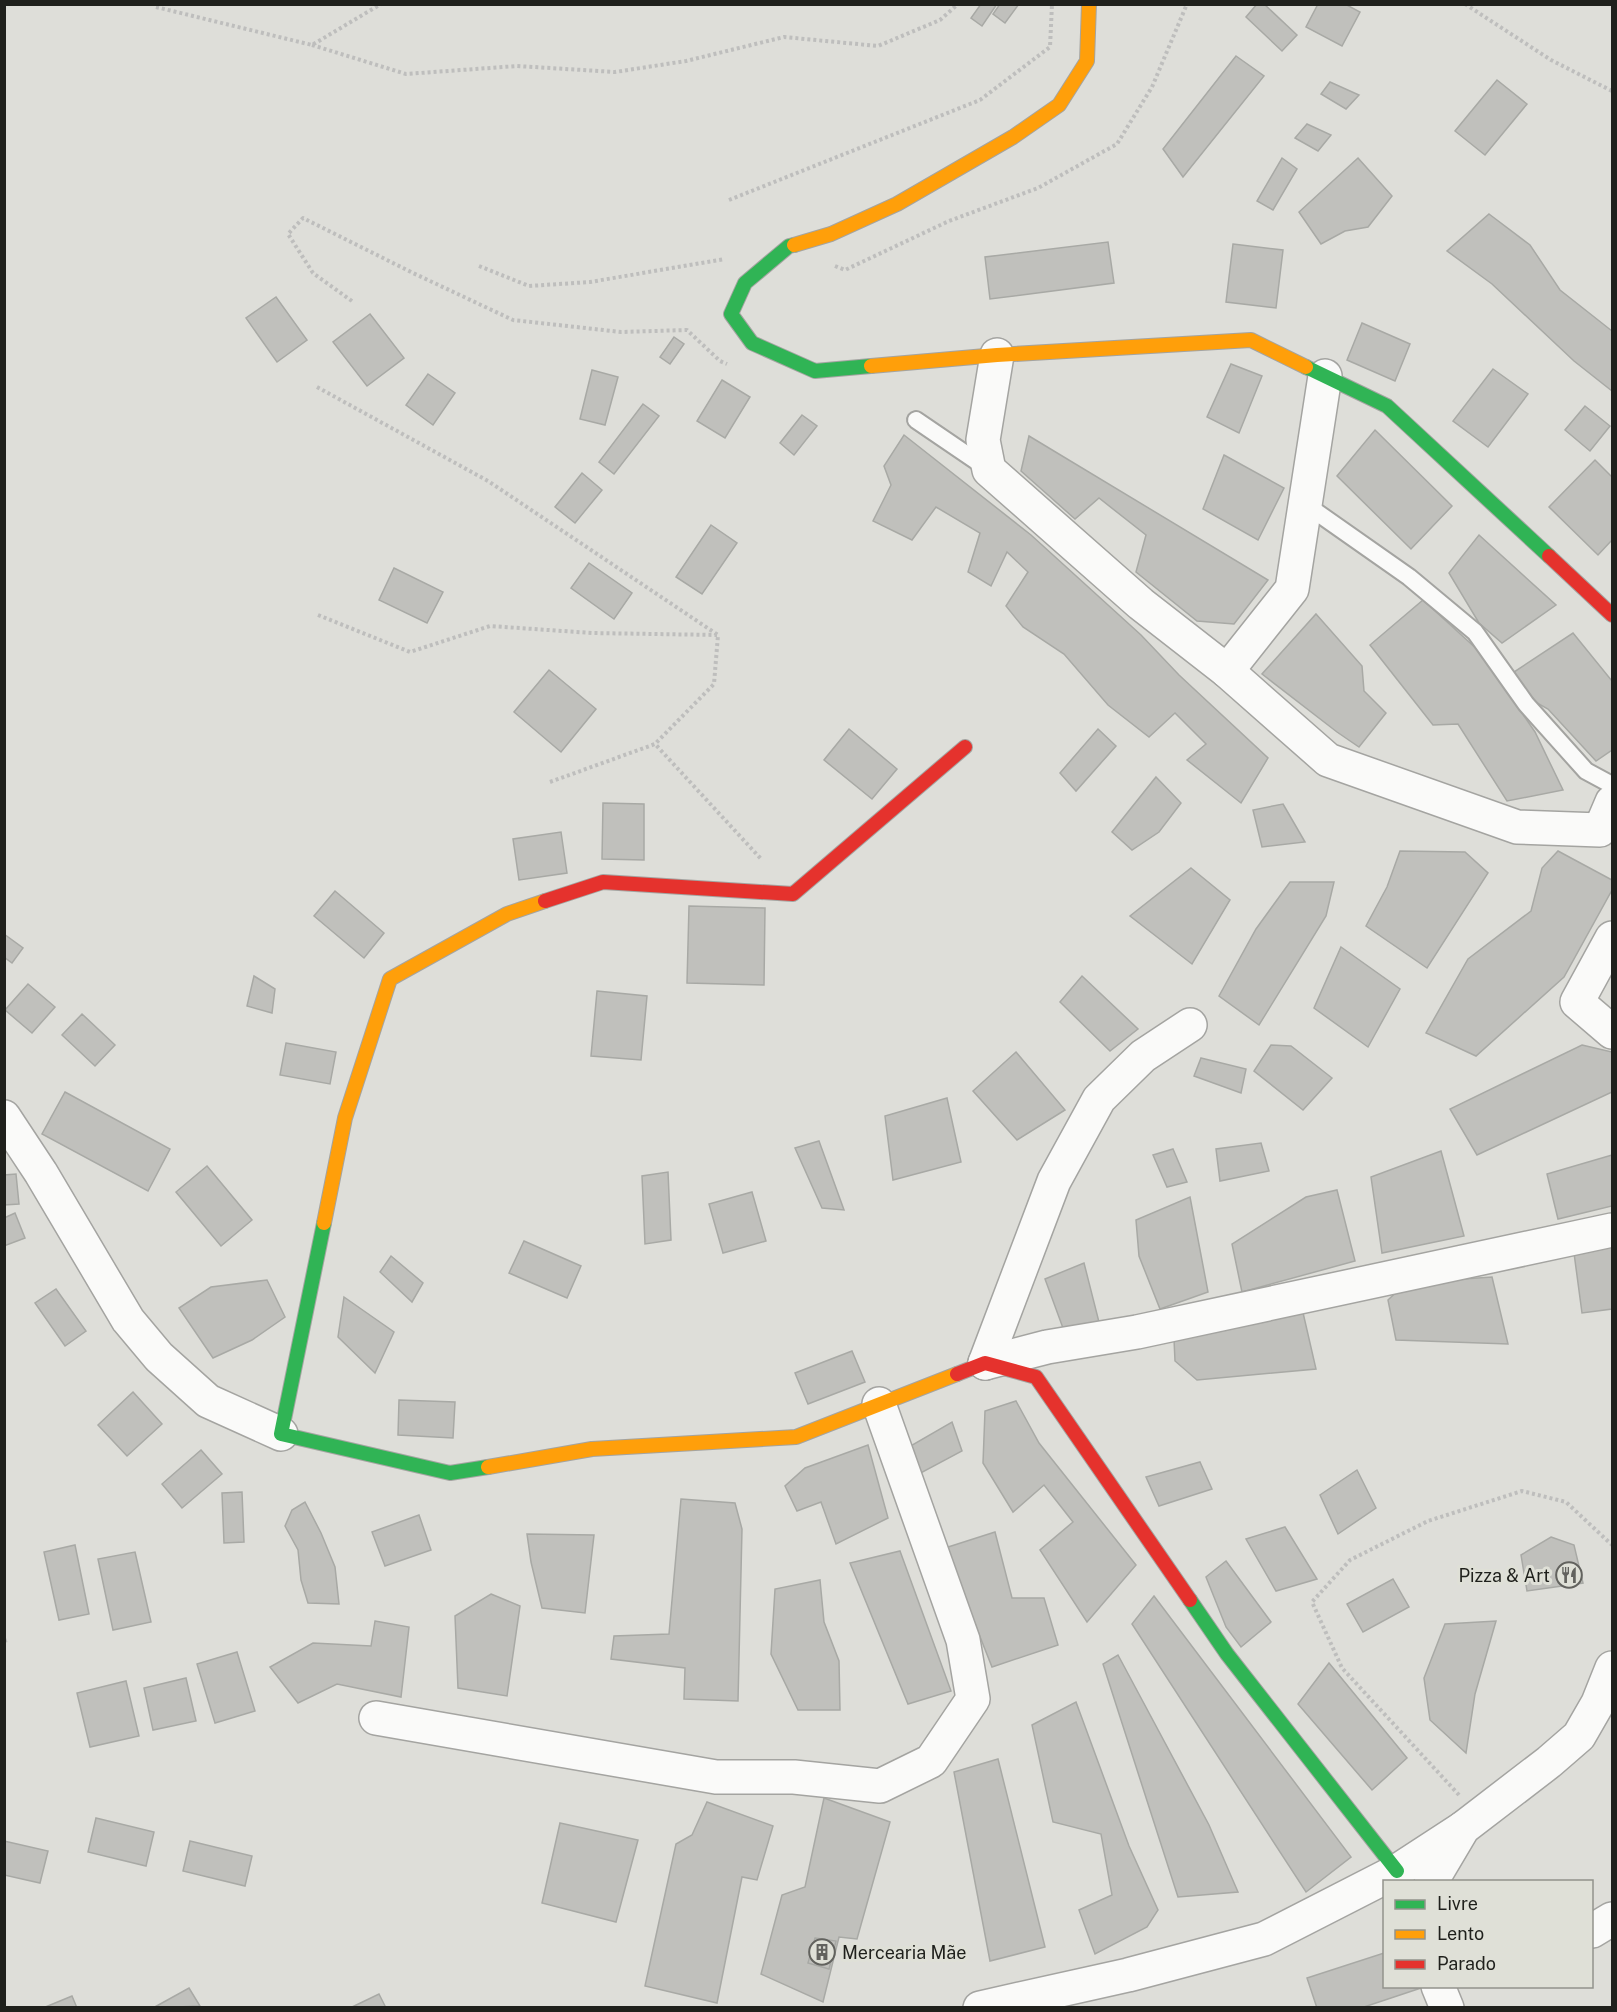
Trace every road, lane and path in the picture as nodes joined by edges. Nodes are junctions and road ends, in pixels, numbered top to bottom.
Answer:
1 (381, 4) edge
2 (958, 4) edge
3 (1052, 4) edge
4 (1089, 4) edge
5 (1465, 4) edge
6 (156, 7) dead end
7 (312, 45) junction
8 (1612, 91) edge
9 (729, 200) dead end
10 (733, 257) dead end
11 (479, 266) dead end
12 (352, 301) dead end
13 (997, 355) junction
14 (732, 365) dead end
15 (1325, 376) junction
16 (317, 387) dead end
17 (916, 420) dead end
18 (989, 470) junction
19 (1305, 504) junction
20 (318, 615) dead end
21 (1612, 615) edge
22 (718, 635) junction
23 (1227, 671) junction
24 (655, 744) junction
25 (965, 747) dead end
26 (550, 782) dead end
27 (1612, 785) edge
28 (1608, 825) edge
29 (793, 894) junction
30 (1612, 938) edge
31 (1190, 1025) dead end
32 (1612, 1032) edge
33 (4, 1117) edge
34 (1612, 1230) edge
35 (985, 1363) junction
36 (879, 1404) junction
37 (281, 1434) junction
38 (1612, 1545) edge
39 (1612, 1668) edge
40 (376, 1718) dead end
41 (1470, 1822) junction
42 (1396, 1871) junction
43 (1432, 1880) edge
44 (1612, 1919) edge
45 (1593, 1930) edge
46 (1439, 1988) edge
47 (980, 2007) edge
48 (1447, 2007) edge

1 - 7 path
2 - 7 path
3 - 9 path
4 - 13 street
5 - 8 path
6 - 7 path
10 - 11 path
12 - 14 path
13 - 15 street
13 - 18 street
15 - 19 street
15 - 21 street
16 - 22 path
17 - 18 lane
18 - 23 street
19 - 23 street
19 - 27 lane
20 - 22 path
22 - 24 path
23 - 28 street
24 - 26 path
24 - 29 path
25 - 29 street
29 - 37 street
30 - 32 street
31 - 35 street
33 - 37 street
34 - 35 street
35 - 36 street
35 - 42 street
36 - 37 street
36 - 40 street
38 - 41 path
39 - 41 street
41 - 42 street
41 - 43 street
42 - 47 street
44 - 45 street
46 - 48 street

